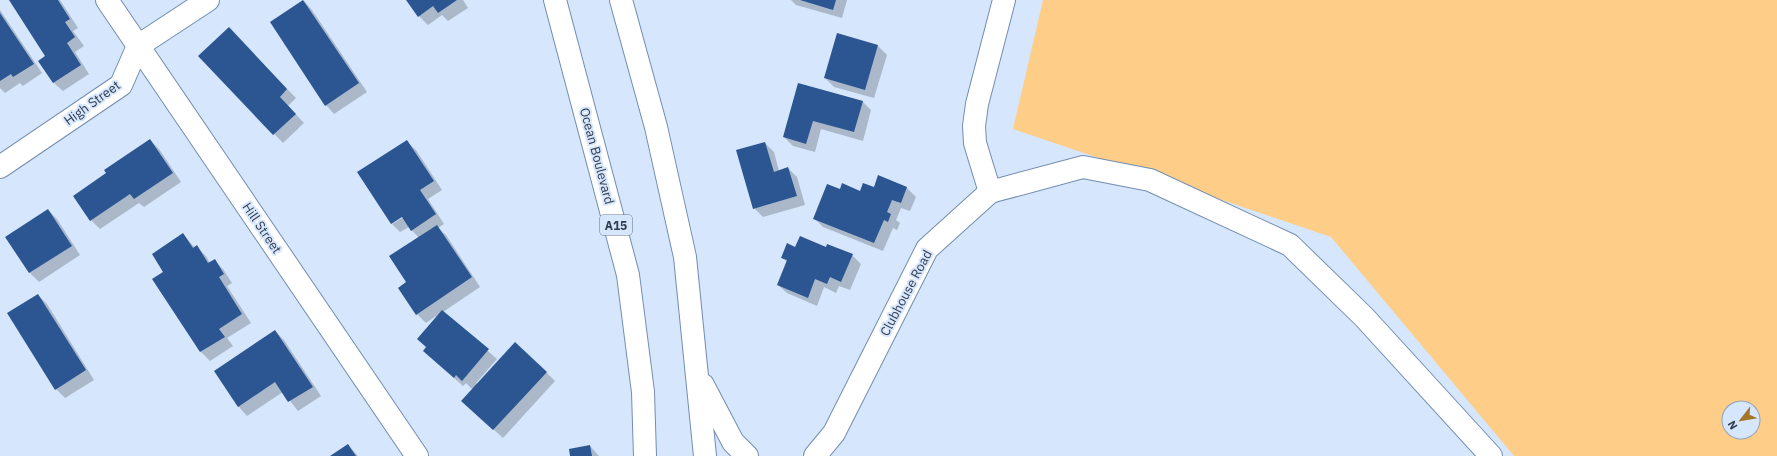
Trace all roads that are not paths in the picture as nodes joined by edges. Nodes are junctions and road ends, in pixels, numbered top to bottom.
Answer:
1 (107, 0) edge
2 (208, 0) edge
3 (555, 0) edge
4 (621, 0) edge
5 (1004, 0) edge
6 (138, 46) junction
7 (0, 167) edge
8 (990, 192) junction
9 (697, 375) junction
10 (417, 456) edge
11 (645, 456) edge
12 (705, 456) edge
13 (747, 456) edge
14 (815, 456) edge
15 (1491, 456) edge

1 - 6 street, Hill Street
2 - 6 street
3 - 11 street, Ocean Boulevard / A15
4 - 9 street
5 - 8 street
6 - 7 street, High Street
6 - 10 street, Hill Street
8 - 14 street, Clubhouse Road
8 - 15 street
9 - 12 street
9 - 13 street

